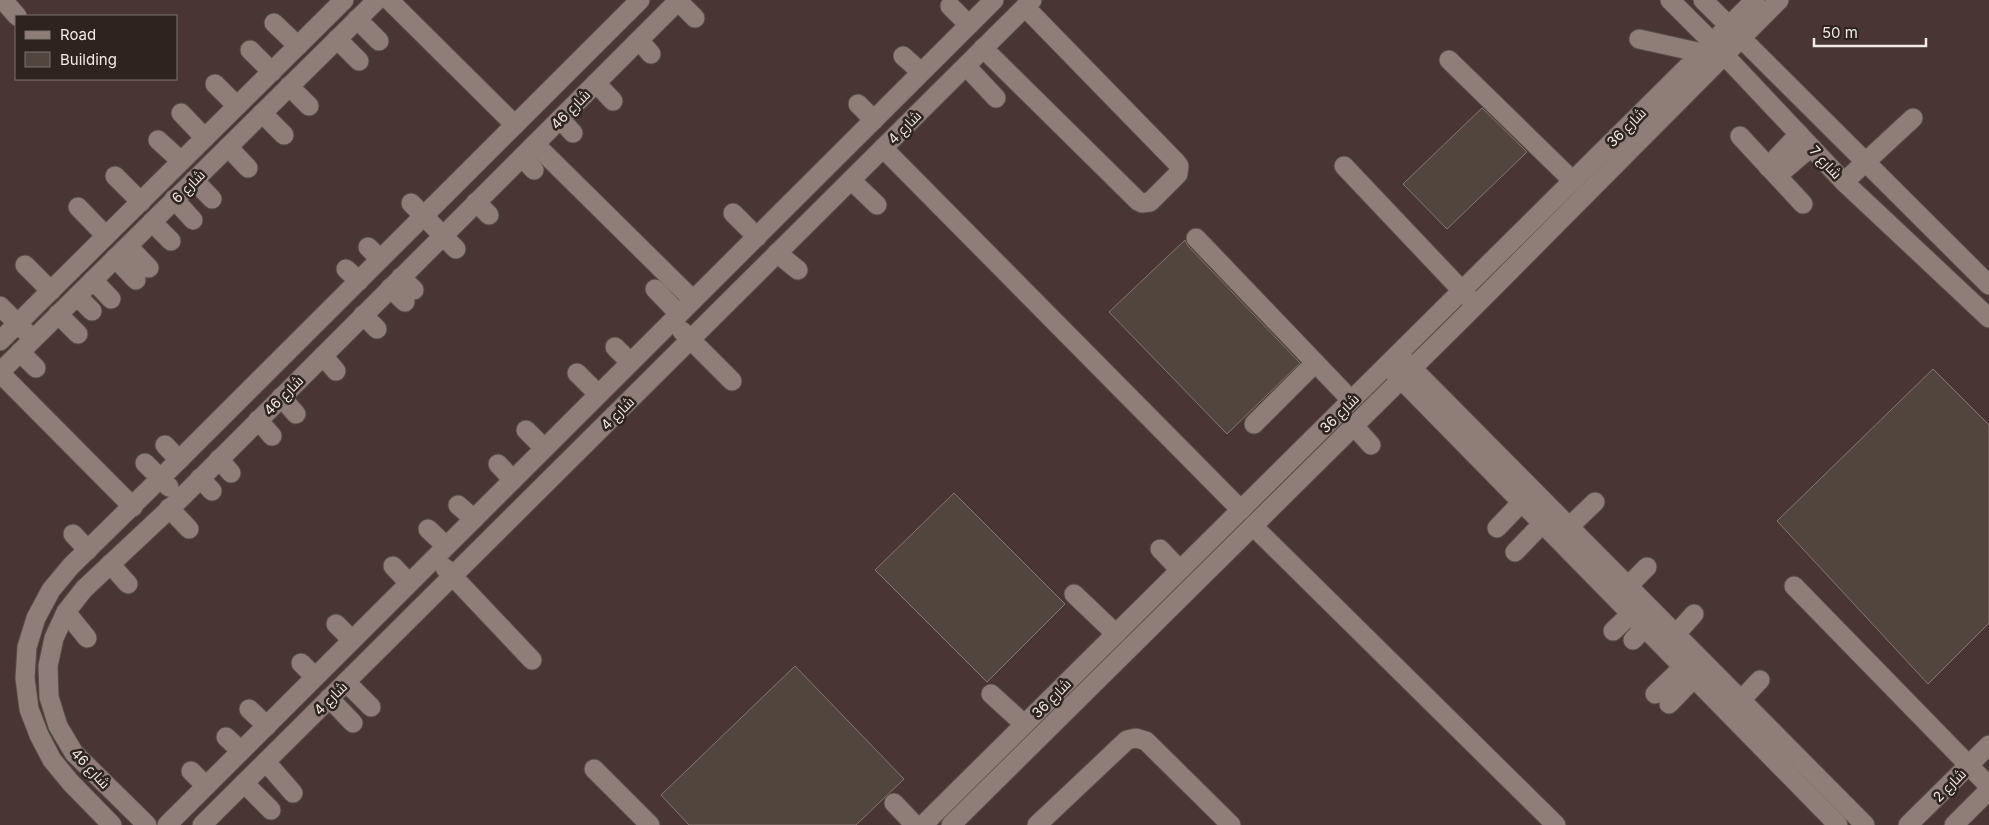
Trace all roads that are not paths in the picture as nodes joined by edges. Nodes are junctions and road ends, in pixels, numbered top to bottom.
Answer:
1 (3, 0) edge
2 (389, 0) edge
3 (640, 0) edge
4 (994, 0) edge
5 (1670, 0) edge
6 (1703, 0) edge
7 (1755, 0) edge
8 (1778, 0) edge
9 (679, 1) edge
10 (337, 2) edge
11 (1028, 3) edge
12 (950, 6) dead end
13 (366, 7) edge
14 (16, 15) edge
15 (695, 18) dead end
16 (274, 24) dead end
17 (969, 25) junction
18 (1735, 32) junction
19 (337, 39) junction
20 (1638, 39) dead end
21 (379, 41) dead end
22 (298, 46) junction
23 (594, 46) junction
24 (983, 48) junction
25 (250, 50) dead end
26 (1712, 50) junction
27 (903, 56) dead end
28 (1449, 60) dead end
29 (359, 61) dead end
30 (614, 65) junction
31 (966, 66) junction
32 (272, 72) junction
33 (922, 72) junction
34 (596, 83) junction
35 (215, 84) dead end
36 (289, 86) junction
37 (996, 98) dead end
38 (613, 101) dead end
39 (858, 104) dead end
40 (237, 106) junction
41 (309, 106) dead end
42 (181, 113) dead end
43 (262, 113) junction
44 (1913, 118) dead end
45 (560, 119) junction
46 (874, 120) junction
47 (515, 124) junction
48 (573, 133) dead end
49 (284, 135) dead end
50 (1740, 136) dead end
51 (205, 138) junction
52 (158, 140) dead end
53 (1805, 140) junction
54 (228, 146) junction
55 (883, 148) junction
56 (530, 157) junction
57 (181, 161) junction
58 (1865, 162) junction
59 (1344, 166) dead end
60 (248, 168) dead end
61 (1773, 172) junction
62 (820, 174) junction
63 (115, 176) dead end
64 (194, 180) junction
65 (1573, 181) junction
66 (1844, 182) junction
67 (844, 186) junction
68 (212, 198) dead end
69 (174, 200) junction
70 (141, 202) junction
71 (1803, 204) dead end
72 (876, 205) dead end
73 (78, 206) dead end
74 (417, 210) junction
75 (734, 214) dead end
76 (193, 220) dead end
77 (152, 222) junction
78 (106, 236) junction
79 (757, 237) junction
80 (1196, 238) dead end
81 (171, 241) dead end
82 (449, 242) junction
83 (121, 252) junction
84 (778, 253) junction
85 (24, 265) dead end
86 (798, 270) dead end
87 (142, 274) dead end
88 (94, 280) junction
89 (1989, 286) edge
90 (655, 289) dead end
91 (51, 290) junction
92 (1462, 290) junction
93 (77, 296) junction
94 (111, 298) dead end
95 (693, 300) junction
96 (1974, 303) junction
97 (1476, 305) junction
98 (0, 306) edge
99 (92, 311) dead end
100 (58, 314) junction
101 (363, 315) junction
102 (676, 318) junction
103 (1989, 318) edge
104 (309, 321) junction
105 (18, 324) junction
106 (377, 329) dead end
107 (78, 334) dead end
108 (690, 339) junction
109 (0, 341) edge
110 (26, 346) junction
111 (615, 347) dead end
112 (327, 352) junction
113 (1393, 359) junction
114 (630, 362) junction
115 (1315, 362) junction
116 (36, 368) dead end
117 (336, 371) dead end
118 (0, 372) edge
119 (577, 373) dead end
120 (1407, 374) junction
121 (732, 381) dead end
122 (598, 394) junction
123 (281, 397) junction
124 (1351, 400) junction
125 (296, 414) dead end
126 (258, 420) junction
127 (1254, 424) dead end
128 (1354, 426) junction
129 (526, 430) dead end
130 (272, 436) dead end
131 (551, 442) junction
132 (165, 445) dead end
133 (1371, 445) dead end
134 (575, 454) junction
135 (219, 459) junction
136 (179, 460) junction
137 (146, 463) dead end
138 (498, 464) dead end
139 (231, 473) dead end
140 (161, 479) junction
141 (513, 480) junction
142 (1522, 502) junction
143 (1595, 502) dead end
144 (174, 503) junction
145 (458, 504) dead end
146 (133, 506) junction
147 (1241, 510) junction
148 (474, 519) junction
149 (1543, 523) junction
150 (1253, 526) junction
151 (1569, 527) junction
152 (1497, 528) dead end
153 (189, 529) dead end
154 (428, 529) dead end
155 (73, 534) dead end
156 (1578, 548) junction
157 (1160, 549) dead end
158 (88, 550) junction
159 (441, 552) junction
160 (1515, 552) dead end
161 (110, 564) junction
162 (393, 566) dead end
163 (1647, 567) dead end
164 (1180, 570) junction
165 (453, 576) junction
166 (409, 583) junction
167 (128, 584) dead end
168 (1628, 586) junction
169 (1794, 586) dead end
170 (1074, 594) dead end
171 (66, 612) junction
172 (1631, 614) junction
173 (1694, 614) dead end
174 (336, 624) dead end
175 (1613, 631) dead end
176 (1116, 634) junction
177 (1676, 634) junction
178 (87, 638) dead end
179 (352, 640) junction
180 (532, 660) dead end
181 (301, 663) dead end
182 (1695, 670) junction
183 (315, 677) junction
184 (1760, 680) dead end
185 (346, 682) junction
186 (991, 694) dead end
187 (329, 698) junction
188 (1662, 699) dead end
189 (1741, 700) junction
190 (371, 707) dead end
191 (249, 709) dead end
192 (353, 723) dead end
193 (1024, 724) junction
194 (266, 726) junction
195 (226, 737) dead end
196 (1989, 745) edge
197 (241, 751) junction
198 (1798, 757) junction
199 (266, 762) junction
200 (1969, 766) junction
201 (594, 769) dead end
202 (191, 771) dead end
203 (1785, 771) junction
204 (244, 783) junction
205 (206, 786) junction
206 (1989, 788) edge
207 (293, 792) dead end
208 (894, 803) dead end
209 (271, 810) dead end
210 (112, 825) edge
211 (147, 825) edge
212 (167, 825) edge
213 (202, 825) edge
214 (650, 825) edge
215 (915, 825) edge
216 (923, 825) edge
217 (951, 825) edge
218 (1037, 825) edge
219 (1231, 825) edge
220 (1556, 825) edge
221 (1838, 825) edge
222 (1865, 825) edge
223 (1908, 825) edge
224 (1954, 825) edge

1 - 14 street
2 - 47 street
3 - 23 street, شارع 46
4 - 17 street, شارع 4
5 - 26 street, شارع 7
6 - 18 street, شارع 7
7 - 18 street, شارع 36
8 - 18 street, شارع 36
9 - 15 street
9 - 30 street, شارع 46
10 - 22 street, شارع 6
11 - 24 street, شارع 4
11 - 24 street
12 - 17 street
13 - 19 street, شارع 6
13 - 21 street
16 - 22 street
17 - 33 street, شارع 4
18 - 26 street, شارع 36
18 - 58 street, شارع 7
19 - 29 street
19 - 36 street, شارع 6
20 - 26 street
22 - 32 street, شارع 6
23 - 30 street
23 - 47 street, شارع 46
24 - 31 street, شارع 4
25 - 32 street
26 - 53 street, شارع 7
26 - 65 street, شارع 36
26 - 97 street, شارع 36
27 - 33 street
28 - 65 street
30 - 34 street, شارع 46
31 - 37 street
31 - 55 street, شارع 4
32 - 40 street, شارع 6
33 - 46 street, شارع 4
34 - 38 street
34 - 45 street, شارع 46
35 - 40 street
36 - 41 street
36 - 43 street, شارع 6
39 - 46 street
40 - 51 street, شارع 6
42 - 51 street
43 - 49 street
43 - 54 street, شارع 6
44 - 58 street
45 - 48 street
45 - 56 street, شارع 46
46 - 62 street, شارع 4
47 - 74 street, شارع 46
50 - 61 street
51 - 57 street, شارع 6
52 - 57 street
53 - 61 street
53 - 66 street, شارع 7
54 - 60 street
54 - 64 street, شارع 6
55 - 67 street, شارع 4
55 - 147 street
56 - 82 street, شارع 46
56 - 95 street
57 - 70 street, شارع 6
58 - 66 street
58 - 89 street, شارع 7
59 - 92 street
61 - 71 street
62 - 67 street
62 - 79 street, شارع 4
63 - 70 street
64 - 68 street
64 - 69 street, شارع 6
65 - 92 street, شارع 36
66 - 96 street, شارع 7
67 - 72 street
67 - 84 street, شارع 4
69 - 76 street
69 - 77 street, شارع 6
70 - 78 street, شارع 6
73 - 78 street
74 - 82 street
74 - 104 street, شارع 46
75 - 79 street
77 - 81 street
77 - 83 street, شارع 6
78 - 91 street, شارع 6
79 - 95 street, شارع 4
80 - 115 street
82 - 101 street, شارع 46
83 - 87 street
83 - 88 street, شارع 6
84 - 86 street
84 - 108 street, شارع 4
85 - 91 street
88 - 93 street, شارع 6
88 - 94 street
89 - 96 street
90 - 102 street
91 - 105 street, شارع 6
92 - 97 street
92 - 113 street, شارع 36
93 - 99 street
93 - 100 street, شارع 6
95 - 102 street, شارع 4
96 - 103 street, شارع 7
97 - 120 street, شارع 36
98 - 105 street
100 - 107 street
100 - 110 street, شارع 6
101 - 106 street
101 - 112 street, شارع 46
102 - 108 street
102 - 114 street, شارع 4
104 - 112 street
104 - 136 street, شارع 46
105 - 109 street, شارع 6
105 - 110 street
108 - 121 street
108 - 134 street, شارع 4
110 - 116 street
110 - 118 street, شارع 6
111 - 114 street
112 - 117 street
112 - 123 street, شارع 46
113 - 120 street
113 - 124 street, شارع 36
114 - 122 street, شارع 4
115 - 124 street
115 - 127 street
118 - 146 street
119 - 122 street
120 - 128 street, شارع 36
120 - 142 street
120 - 151 street
122 - 131 street, شارع 4
123 - 125 street
123 - 126 street, شارع 46
124 - 147 street, شارع 36
126 - 130 street
126 - 135 street, شارع 46
128 - 133 street
128 - 150 street, شارع 36
129 - 131 street
131 - 134 street
131 - 141 street, شارع 4
132 - 136 street
134 - 165 street, شارع 4
135 - 139 street
135 - 144 street, شارع 46
136 - 140 street, شارع 46
137 - 140 street
138 - 141 street
140 - 144 street
140 - 146 street, شارع 46
141 - 148 street, شارع 4
142 - 149 street
142 - 152 street
143 - 151 street
144 - 153 street
144 - 161 street, شارع 46
145 - 148 street
146 - 158 street, شارع 46
147 - 164 street, شارع 36
148 - 159 street, شارع 4
149 - 156 street
149 - 160 street
150 - 217 street, شارع 36
150 - 220 street
151 - 156 street
154 - 159 street
155 - 158 street
156 - 168 street
156 - 172 street
157 - 164 street
158 - 210 street, شارع 46
159 - 165 street
159 - 166 street, شارع 4
161 - 167 street
161 - 171 street, شارع 46
162 - 166 street
163 - 168 street
164 - 176 street, شارع 36
165 - 180 street
165 - 185 street, شارع 4
166 - 179 street, شارع 4
168 - 177 street
169 - 200 street
170 - 176 street
171 - 178 street
171 - 211 street, شارع 46
172 - 175 street
172 - 182 street
173 - 177 street
174 - 179 street
176 - 193 street, شارع 36
177 - 182 street
179 - 183 street, شارع 4
181 - 183 street
182 - 188 street
182 - 189 street
182 - 203 street
183 - 194 street, شارع 4
184 - 189 street
185 - 187 street, شارع 4
185 - 190 street
186 - 193 street
187 - 192 street
187 - 199 street, شارع 4
189 - 198 street
191 - 194 street
193 - 216 street, شارع 36
194 - 197 street, شارع 4
195 - 197 street
196 - 200 street, شارع 2
197 - 205 street, شارع 4
198 - 203 street
198 - 222 street
199 - 204 street, شارع 4
199 - 207 street
200 - 206 street
200 - 223 street, شارع 2
201 - 214 street
202 - 205 street
203 - 221 street
204 - 209 street
204 - 213 street, شارع 4
205 - 212 street, شارع 4
206 - 224 street
208 - 215 street
218 - 219 street

